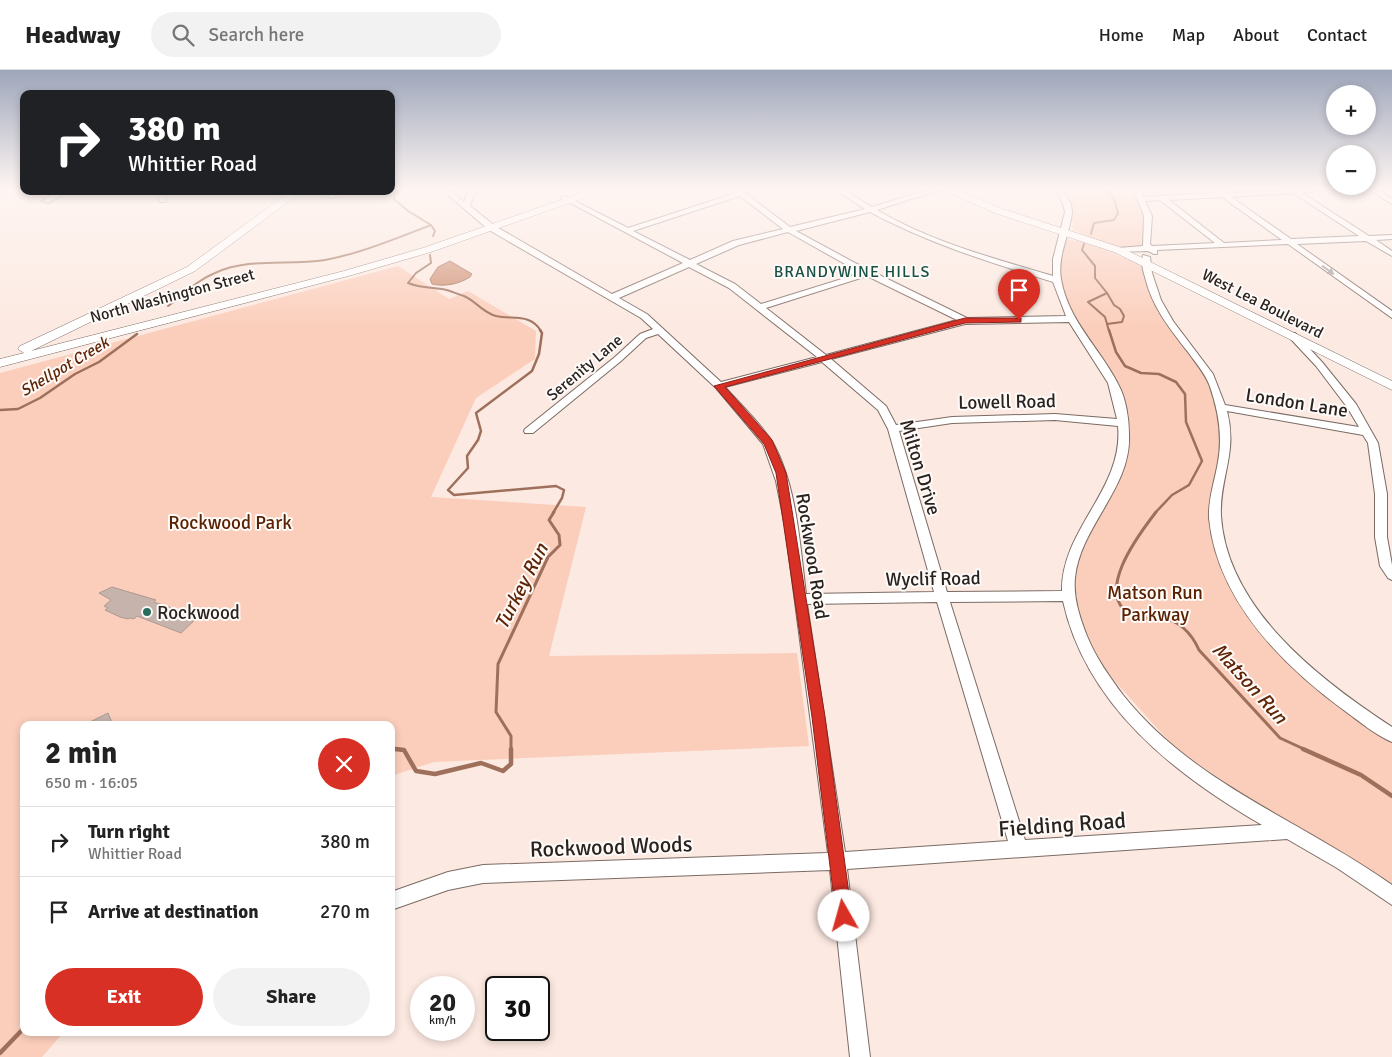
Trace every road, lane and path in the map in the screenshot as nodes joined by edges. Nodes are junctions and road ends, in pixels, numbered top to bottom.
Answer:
1 (237, 236) edge
2 (451, 236) edge
3 (458, 236) edge
4 (509, 236) edge
5 (638, 236) edge
6 (764, 236) edge
7 (800, 236) edge
8 (927, 236) edge
9 (1063, 236) edge
10 (1078, 236) edge
11 (1147, 236) edge
12 (1210, 236) edge
13 (1282, 236) edge
14 (1365, 236) edge
15 (1392, 237) edge
16 (1368, 238) junction
17 (1290, 242) junction
18 (1223, 246) junction
19 (1392, 254) edge
20 (1148, 257) junction
21 (690, 262) junction
22 (868, 273) junction
23 (1057, 280) junction
24 (613, 297) junction
25 (760, 307) junction
26 (1390, 312) edge
27 (90, 318) junction
28 (1072, 319) junction
29 (155, 320) junction
30 (965, 321) junction
31 (135, 325) junction
32 (660, 330) junction
33 (1292, 336) junction
34 (28, 348) junction
35 (0, 354) edge
36 (823, 358) junction
37 (0, 362) edge
38 (719, 386) junction
39 (1392, 386) edge
40 (1221, 407) junction
41 (1123, 423) junction
42 (893, 429) junction
43 (529, 431) dead end
44 (1366, 432) junction
45 (1392, 575) edge
46 (1067, 596) junction
47 (942, 597) junction
48 (800, 600) junction
49 (1392, 735) edge
50 (1290, 831) junction
51 (1019, 849) junction
52 (837, 861) junction
53 (1392, 896) edge
54 (395, 899) edge
55 (860, 1057) edge

1 - 27 main road
2 - 29 main road, North Washington Street
3 - 29 main road
4 - 24 street, Rockwood Road
5 - 21 street, Milton Drive
6 - 21 street
7 - 22 street
8 - 23 street
9 - 23 street
10 - 20 main road, West Lea Boulevard
11 - 20 street
12 - 18 street
13 - 17 street
14 - 16 street
15 - 16 street
16 - 17 street
16 - 19 street
17 - 18 street
17 -> 26 street
18 - 20 street
20 - 33 main road, West Lea Boulevard
20 - 40 street
21 - 24 street
21 - 25 street, Milton Drive
22 - 25 street
22 - 30 street
23 - 28 street
24 - 32 street, Rockwood Road
25 - 36 street, Milton Drive
27 - 31 main road
27 - 34 main road
28 - 30 street
28 - 41 street
29 - 31 main road, North Washington Street
30 - 36 street
31 - 34 main road, North Washington Street
31 - 37 main road
32 - 38 street, Rockwood Road
32 - 43 street, Serenity Lane
33 - 39 main road, West Lea Boulevard
33 - 44 street
34 - 35 main road
34 - 37 main road
36 - 38 street
36 - 42 street, Milton Drive
38 - 48 street, Rockwood Road
40 - 44 street, London Lane
40 - 49 street
41 - 42 street, Lowell Road
41 - 46 street
42 - 47 street, Milton Drive
44 - 45 street
46 - 47 street, Wyclif Road
46 - 50 street
47 - 48 street, Wyclif Road
47 - 51 street, Milton Drive
48 - 52 street, Rockwood Road
50 - 51 street, Fielding Road
50 - 53 street
51 - 52 street, Fielding Road
52 - 54 street, Rockwood Woods
52 - 55 street, Rockwood Road

